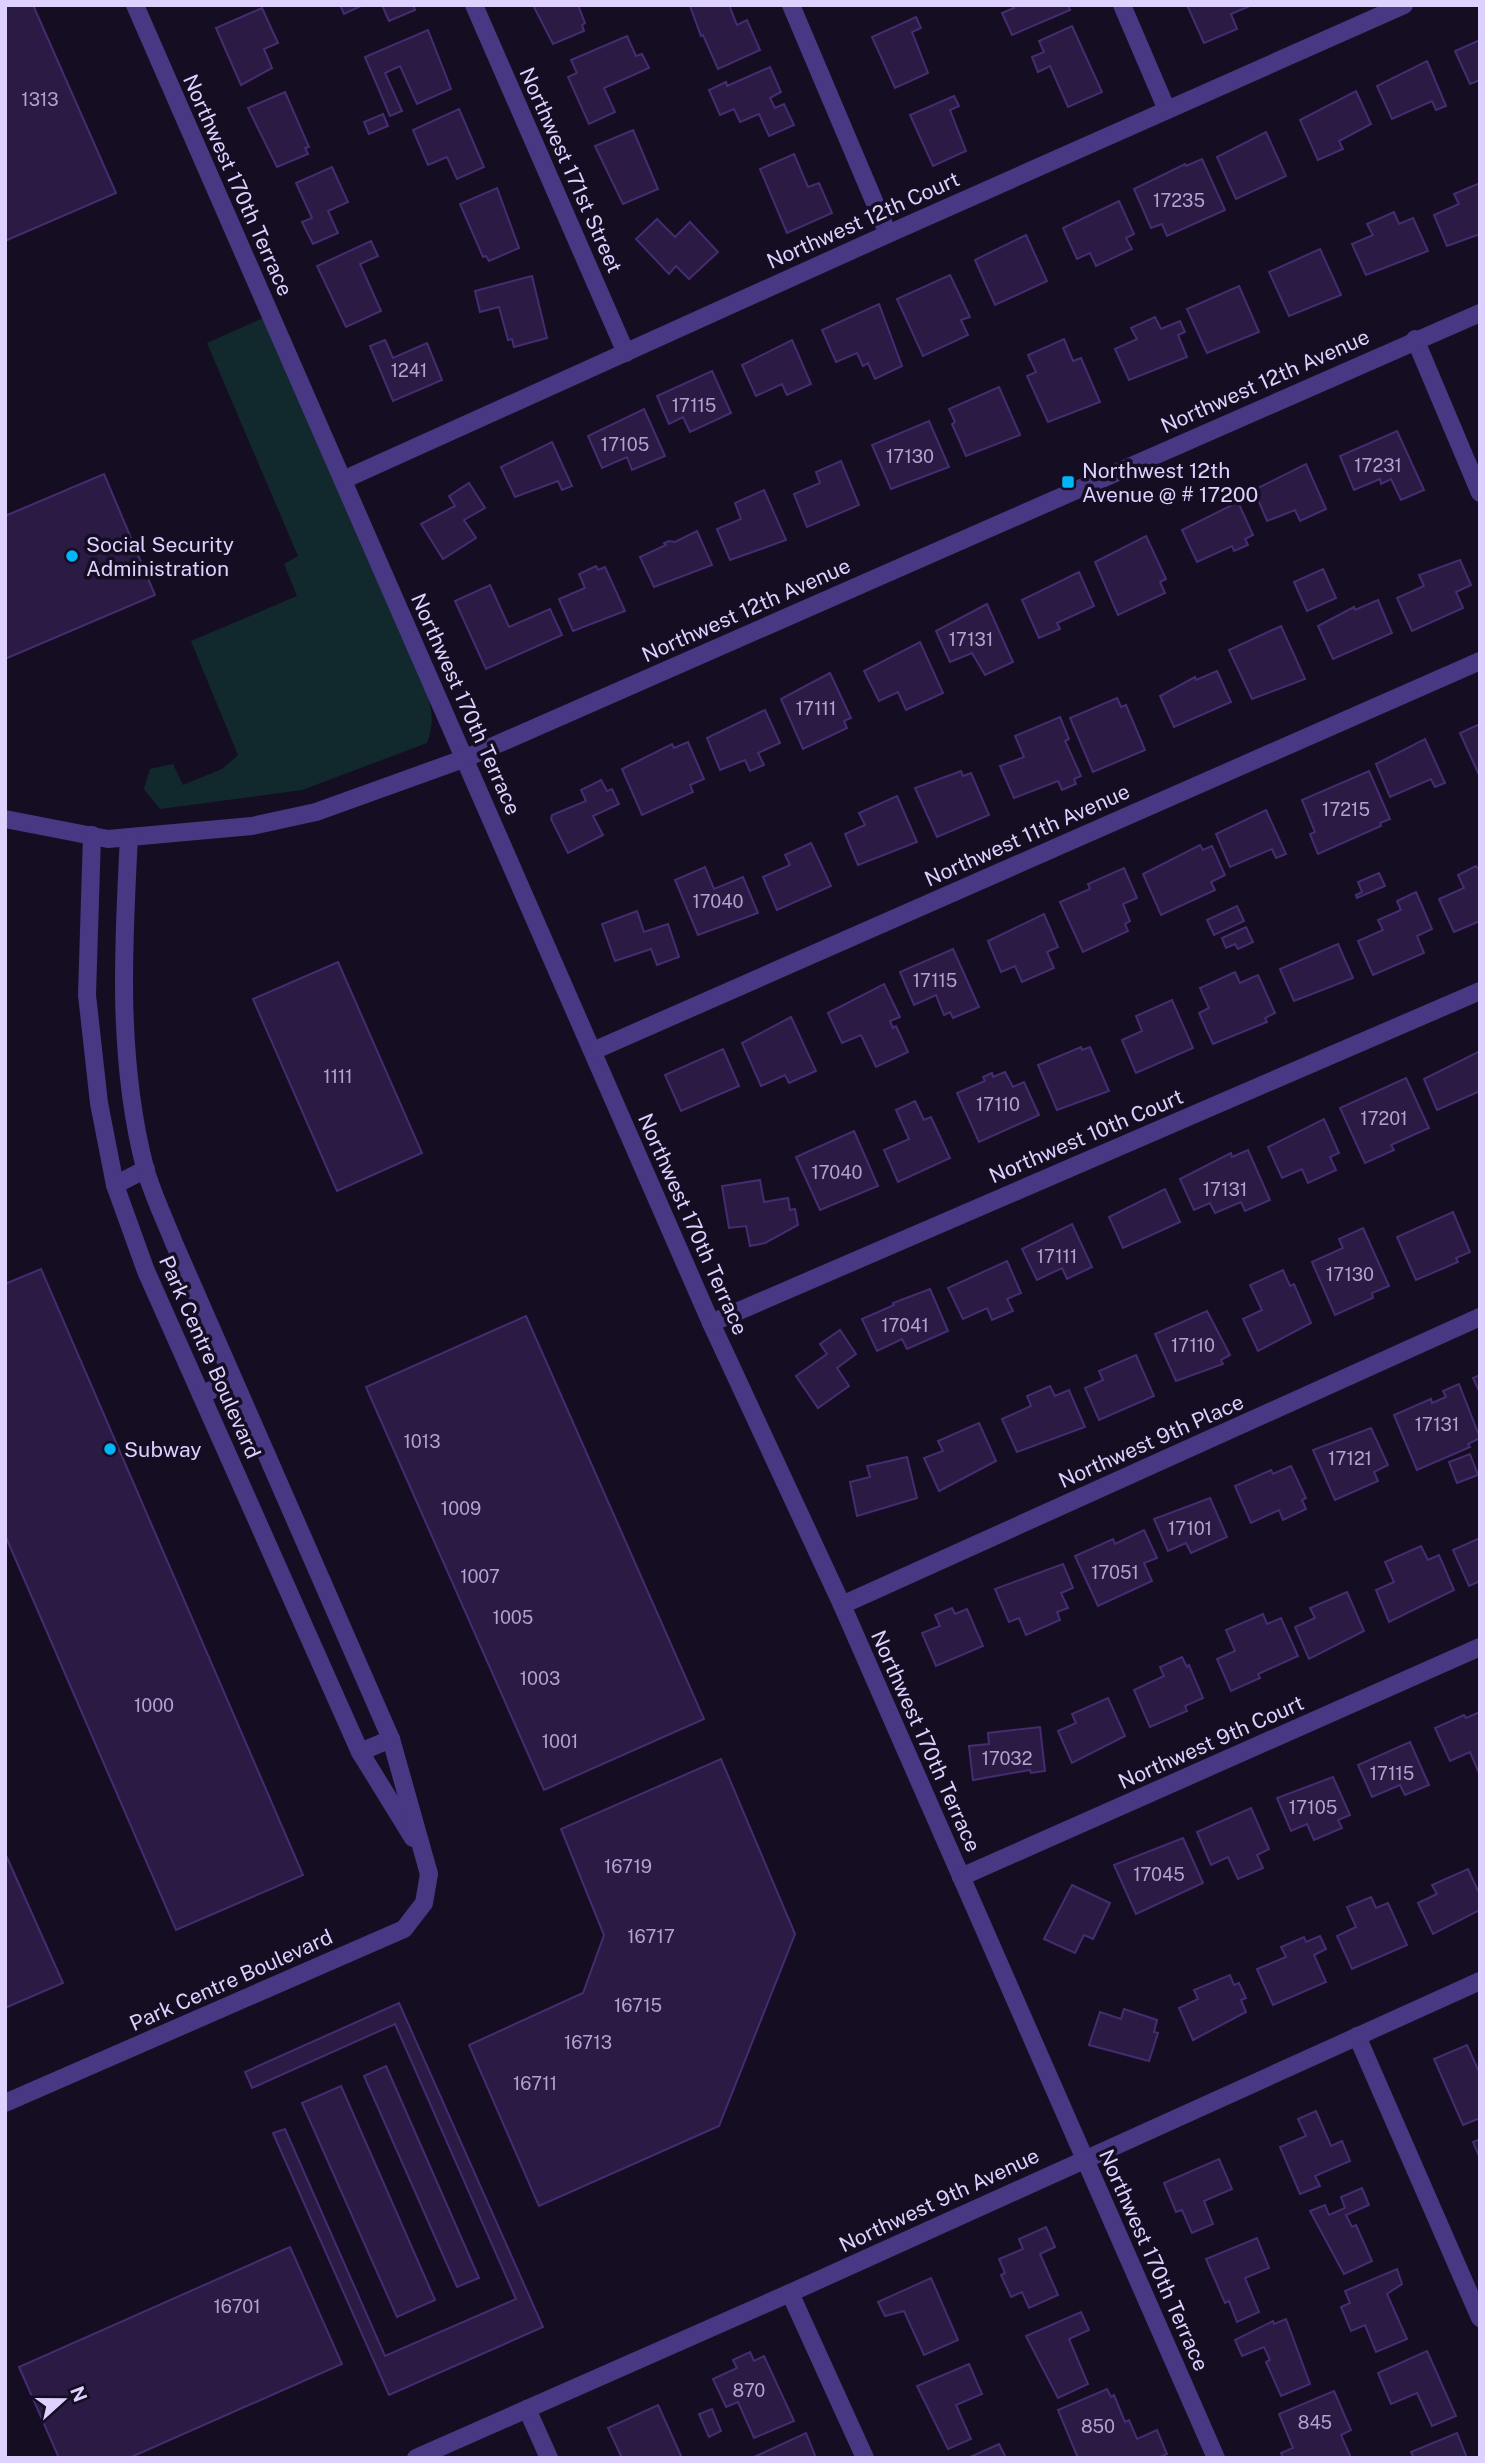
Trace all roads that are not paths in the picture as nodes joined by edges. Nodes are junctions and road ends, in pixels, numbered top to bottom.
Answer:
1 (135, 5) edge
2 (474, 5) edge
3 (791, 5) edge
4 (1122, 5) edge
5 (1404, 5) edge
6 (1167, 110) junction
7 (888, 234) junction
8 (1480, 313) edge
9 (1415, 339) junction
10 (626, 353) junction
11 (343, 480) junction
12 (1480, 493) edge
13 (1480, 661) edge
14 (466, 758) junction
15 (5, 819) edge
16 (92, 835) junction
17 (129, 837) junction
18 (1480, 991) edge
19 (593, 1051) junction
20 (146, 1169) junction
21 (115, 1185) junction
22 (1480, 1317) edge
23 (711, 1323) junction
24 (233, 1380) junction
25 (201, 1395) junction
26 (842, 1605) junction
27 (1480, 1647) edge
28 (391, 1739) junction
29 (360, 1752) junction
30 (426, 1860) junction
31 (961, 1877) junction
32 (1480, 1981) edge
33 (1357, 2036) junction
34 (5, 2103) edge
35 (1084, 2158) junction
36 (790, 2293) junction
37 (1480, 2318) edge
38 (527, 2409) junction
39 (416, 2458) edge
40 (549, 2458) edge
41 (865, 2458) edge
42 (1216, 2458) edge

1 - 11 street, Northwest 170th Terrace
2 - 10 street, Northwest 171st Street
3 - 7 street
4 - 6 street
5 - 6 street, Northwest 12th Court
6 - 7 street, Northwest 12th Court
7 - 10 street, Northwest 12th Court
8 - 9 street, Northwest 12th Avenue
9 - 12 street
9 - 14 street, Northwest 12th Avenue
10 - 11 street, Northwest 12th Court
11 - 14 street, Northwest 170th Terrace
13 - 19 street, Northwest 11th Avenue
14 - 17 street, Northwest 12th Avenue
14 - 19 street, Northwest 170th Terrace
15 - 16 street, Northwest 12th Avenue
16 - 17 street, Northwest 12th Avenue
16 - 21 street, Park Centre Boulevard
17 - 20 street, Park Centre Boulevard
18 - 23 street, Northwest 10th Court
19 - 23 street, Northwest 170th Terrace
20 - 21 street
20 - 24 street, Park Centre Boulevard
21 - 25 street, Park Centre Boulevard
22 - 26 street, Northwest 9th Place
23 - 26 street, Northwest 170th Terrace
24 - 25 street
24 - 28 street, Park Centre Boulevard
25 - 29 street, Park Centre Boulevard
26 - 31 street, Northwest 170th Terrace
27 - 31 street, Northwest 9th Court
28 - 29 street
28 - 30 street, Park Centre Boulevard
29 - 30 street, Park Centre Boulevard
30 - 34 street, Park Centre Boulevard
31 - 35 street, Northwest 170th Terrace
32 - 33 street, Northwest 9th Avenue
33 - 35 street, Northwest 9th Avenue
33 - 37 street
35 - 36 street, Northwest 9th Avenue
35 - 42 street, Northwest 170th Terrace
36 - 38 street, Northwest 9th Avenue
36 - 41 street
38 - 39 street, Northwest 9th Avenue
38 - 40 street

